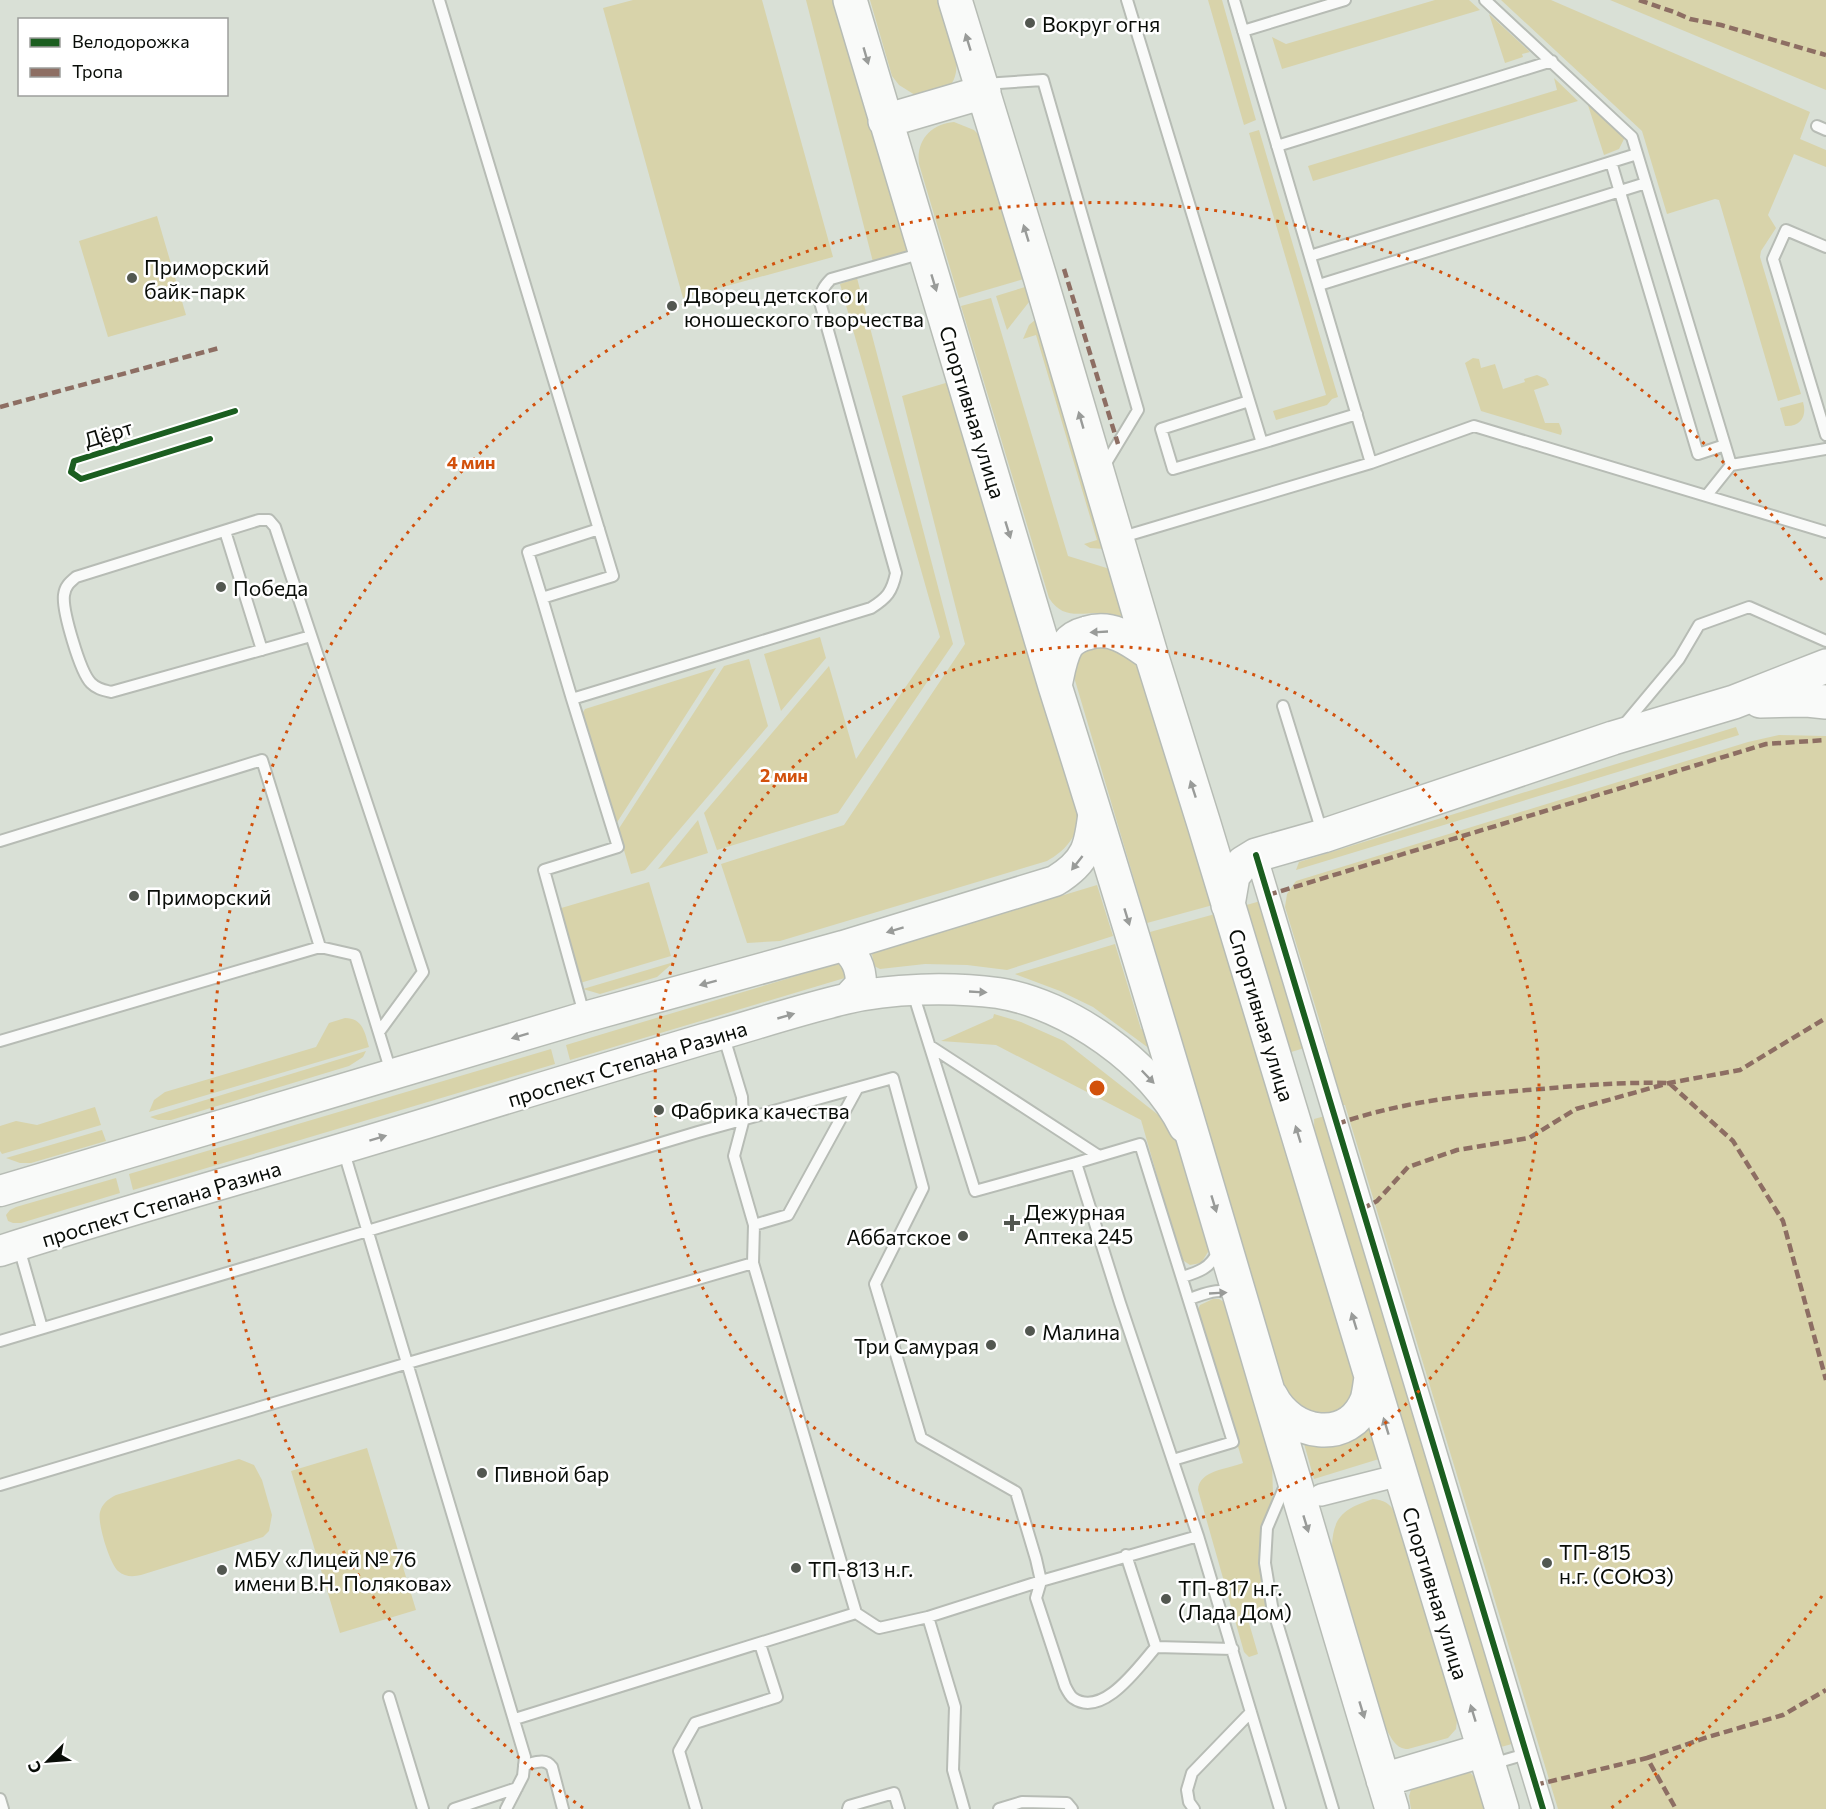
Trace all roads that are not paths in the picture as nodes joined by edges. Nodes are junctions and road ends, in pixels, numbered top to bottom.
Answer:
1 (439, 0) edge
2 (850, 0) edge
3 (955, 0) edge
4 (1127, 0) edge
5 (1234, 0) edge
6 (1346, 0) edge
7 (1485, 0) edge
8 (1243, 31) junction
9 (1552, 61) junction
10 (982, 88) junction
11 (885, 121) junction
12 (1277, 146) junction
13 (1637, 154) junction
14 (1611, 162) junction
15 (1646, 183) junction
16 (1620, 191) junction
17 (1826, 248) edge
18 (925, 253) junction
19 (1310, 256) junction
20 (1319, 285) junction
21 (1249, 401) junction
22 (1357, 414) junction
23 (1826, 435) edge
24 (1262, 443) junction
25 (1725, 445) junction
26 (1826, 449) edge
27 (1371, 463) junction
28 (1731, 465) junction
29 (1098, 476) junction
30 (1707, 495) junction
31 (599, 529) junction
32 (225, 531) junction
33 (1826, 532) edge
34 (1116, 539) junction
35 (542, 598) junction
36 (311, 636) junction
37 (1826, 641) edge
38 (262, 650) junction
39 (1151, 654) junction
40 (1826, 666) edge
41 (1055, 686) junction
42 (572, 699) junction
43 (1734, 702) junction
44 (1826, 702) edge
45 (1283, 706) dead end
46 (1613, 738) junction
47 (1094, 809) junction
48 (1204, 824) junction
49 (1323, 836) junction
50 (0, 841) edge
51 (1256, 855) junction
52 (1228, 905) junction
53 (843, 946) junction
54 (320, 947) junction
55 (912, 990) junction
56 (848, 998) junction
57 (585, 1017) junction
58 (379, 1032) junction
59 (723, 1034) junction
60 (0, 1041) edge
61 (930, 1046) junction
62 (392, 1075) junction
63 (857, 1089) junction
64 (742, 1122) junction
65 (343, 1149) junction
66 (1099, 1156) junction
67 (1200, 1160) junction
68 (1076, 1163) junction
69 (1, 1186) edge
70 (754, 1225) junction
71 (368, 1231) junction
72 (1223, 1234) junction
73 (5, 1248) edge
74 (753, 1263) junction
75 (1182, 1277) junction
76 (1189, 1299) junction
77 (1243, 1305) junction
78 (42, 1328) junction
79 (0, 1341) edge
80 (408, 1363) junction
81 (1371, 1377) junction
82 (1267, 1387) junction
83 (1173, 1460) junction
84 (1291, 1473) junction
85 (1400, 1475) junction
86 (0, 1485) edge
87 (1321, 1495) dead end
88 (1198, 1536) junction
89 (1126, 1556) junction
90 (1041, 1581) junction
91 (856, 1613) junction
92 (928, 1617) junction
93 (760, 1644) junction
94 (1156, 1647) junction
95 (1233, 1649) junction
96 (389, 1697) dead end
97 (1251, 1712) junction
98 (515, 1719) junction
99 (1526, 1754) junction
100 (1487, 1758) junction
101 (524, 1765) junction
102 (517, 1788) junction
103 (1388, 1794) edge
104 (0, 1799) edge
105 (3, 1809) edge
106 (423, 1809) edge
107 (454, 1809) edge
108 (506, 1809) edge
109 (563, 1809) edge
110 (696, 1809) edge
111 (848, 1809) edge
112 (899, 1809) edge
113 (964, 1809) edge
114 (999, 1809) edge
115 (1072, 1809) edge
116 (1194, 1809) edge
117 (1280, 1809) edge
118 (1333, 1809) edge
119 (1502, 1809) edge
120 (1543, 1809) edge

1 - 31 lane
2 -> 11 main road, Спортивная улица
10 -> 3 main road, Спортивная улица
4 - 21 lane
5 - 8 lane
6 - 8 lane
7 - 9 lane
8 - 12 lane
9 - 12 lane
9 - 13 lane
10 - 11 main road
29 -> 10 main road, Спортивная улица
10 - 29 lane
11 - 18 main road, Спортивная улица
12 - 19 lane
13 - 14 lane
13 - 15 lane
14 - 16 lane
14 - 19 lane
15 - 16 lane
15 - 25 lane
16 - 20 lane
16 - 25 lane
17 - 23 lane
18 -> 41 main road, Спортивная улица
18 - 42 lane
19 - 20 lane
20 - 22 lane
21 - 24 lane
21 - 24 lane
22 - 24 lane
22 - 27 lane
25 - 28 lane
26 - 28 lane
27 - 30 lane
27 - 34 lane
28 - 30 lane
29 - 34 main road, Спортивная улица
30 - 33 lane
31 - 35 lane
31 - 35 lane
32 - 36 lane
32 - 38 lane
32 - 38 lane
34 - 39 main road, Спортивная улица
35 - 42 lane
36 - 38 lane
36 - 58 lane
37 - 46 lane
39 -> 41 main road
48 -> 39 main road, Спортивная улица
40 - 43 main road
41 - 47 main road, Спортивная улица
42 - 57 lane
43 - 44 main road
43 - 46 main road
45 - 49 lane
46 - 49 main road
47 -> 53 main road
47 -> 67 main road, Спортивная улица
48 - 51 main road
48 - 52 main road, Спортивная улица
49 - 51 main road
50 - 54 lane
51 - 52 main road
51 - 99 street
81 -> 52 main road, Спортивная улица
53 - 56 main road
53 -> 57 main road
54 - 58 lane
54 - 60 lane
55 - 56 main road, проспект Степана Разина
55 - 61 lane
55 -> 67 main road, проспект Степана Разина
59 -> 56 main road, проспект Степана Разина
57 -> 62 main road
58 - 62 lane
59 - 64 lane
65 -> 59 main road, проспект Степана Разина
61 - 66 lane
61 - 68 lane
62 - 69 main road
63 - 64 lane
63 - 70 lane
63 - 90 lane
64 - 70 lane
64 - 71 lane
65 - 71 lane
65 - 73 main road, проспект Степана Разина
66 - 68 lane
66 - 75 lane
67 -> 72 main road, Спортивная улица
68 - 83 lane
70 - 74 lane
71 - 78 lane
71 - 80 lane
72 - 75 lane
72 - 77 main road, Спортивная улица
73 - 78 lane
74 - 80 lane
74 - 91 lane
75 - 76 lane
76 -> 77 lane
76 - 83 lane
77 - 82 main road, Спортивная улица
78 - 79 lane
80 - 86 lane
80 - 98 lane
81 - 82 main road, Спортивная улица
85 -> 81 main road, Спортивная улица
82 - 84 main road, Спортивная улица
83 - 88 lane
84 -> 103 main road, Спортивная улица
84 - 118 lane
85 - 87 street
100 -> 85 main road, Спортивная улица
88 - 89 lane
88 - 95 lane
89 - 90 lane
89 - 94 lane
90 - 92 lane
90 - 94 lane
91 - 92 lane
91 - 93 lane
92 - 113 lane
93 - 98 lane
93 - 110 lane
94 - 95 lane
95 - 97 lane
96 - 106 lane
97 - 116 lane
97 - 117 lane
98 - 101 lane
99 - 100 lane
99 - 120 street
100 - 103 main road
100 - 119 main road, Спортивная улица
101 - 102 lane
101 - 109 lane
102 - 107 lane
102 - 108 lane
104 - 105 lane
111 - 112 lane
114 - 115 lane

